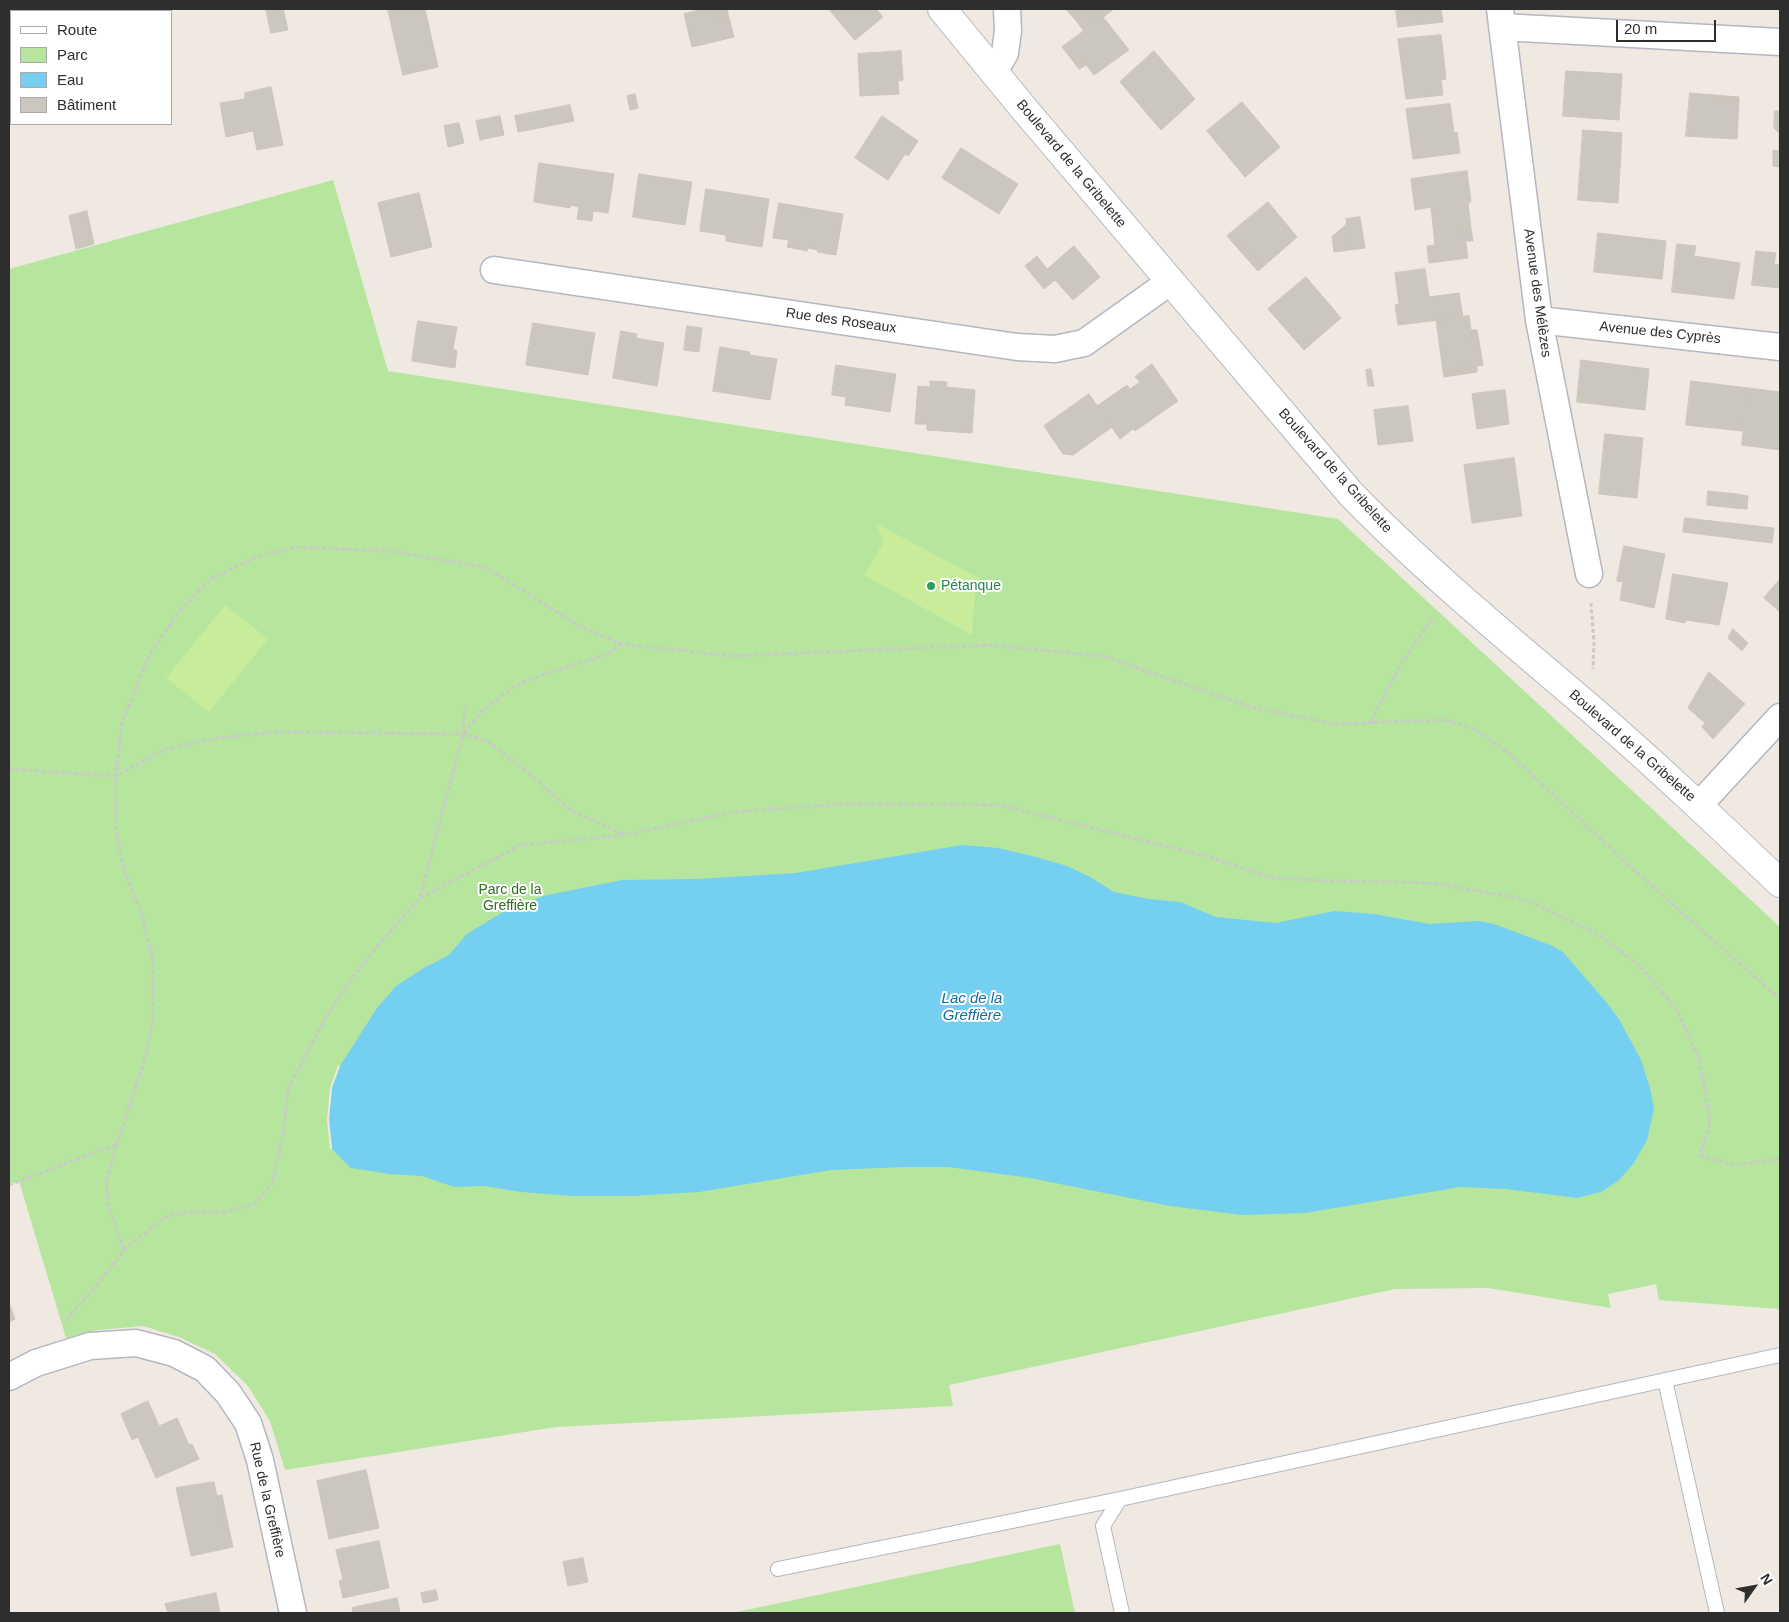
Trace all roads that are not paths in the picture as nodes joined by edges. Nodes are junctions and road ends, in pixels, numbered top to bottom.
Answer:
1 (942, 9) edge
2 (1007, 9) edge
3 (1501, 18) edge
4 (1780, 42) edge
5 (994, 72) junction
6 (494, 270) dead end
7 (1171, 282) junction
8 (1540, 320) junction
9 (1780, 347) edge
10 (1589, 574) road end
11 (1780, 716) edge
12 (1699, 805) junction
13 (1780, 871) edge
14 (1780, 883) edge
15 (1780, 1355) edge
16 (9, 1377) edge
17 (1665, 1380) junction
18 (1120, 1499) junction
19 (778, 1569) dead end
20 (293, 1613) edge
21 (1122, 1613) edge
22 (1717, 1613) edge

1 - 5 main road, Boulevard de la Gribelette
2 - 5 street
3 - 4 street
3 - 8 street, Avenue des Mélèzes
5 - 7 main road, Boulevard de la Gribelette
6 - 7 street, Rue des Roseaux
7 - 12 main road, Boulevard de la Gribelette
8 - 9 street, Avenue des Cyprès
8 - 10 street, Avenue des Mélèzes
11 - 12 street
12 - 13 main road
12 - 14 main road, Boulevard de la Gribelette
15 - 17 lane
16 - 20 street, Rue de la Greffière
17 - 18 lane
17 - 22 lane
18 - 19 lane
18 - 21 lane

